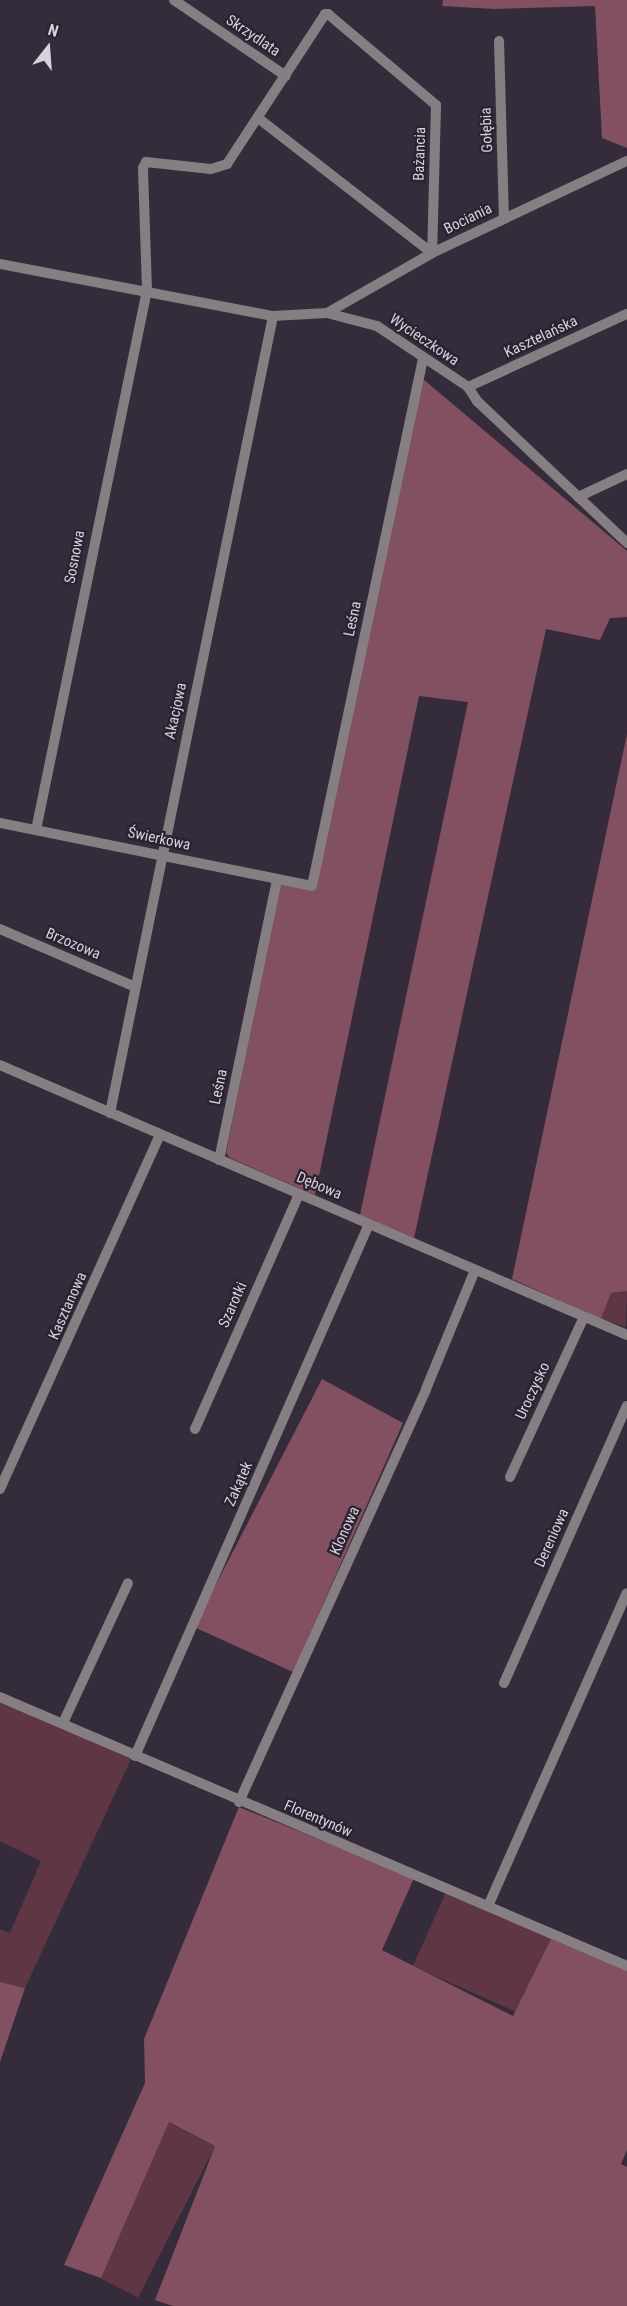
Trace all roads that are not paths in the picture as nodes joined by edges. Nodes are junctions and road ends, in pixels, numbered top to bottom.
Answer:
1 (174, 0) edge
2 (499, 41) dead end
3 (286, 76) junction
4 (259, 119) junction
5 (627, 161) edge
6 (504, 218) junction
7 (432, 253) junction
8 (0, 264) edge
9 (147, 290) junction
10 (327, 313) junction
11 (627, 314) edge
12 (273, 316) junction
13 (423, 359) junction
14 (468, 387) junction
15 (627, 474) edge
16 (578, 497) junction
17 (627, 543) edge
18 (0, 822) edge
19 (36, 830) junction
20 (162, 855) junction
21 (277, 880) junction
22 (312, 886) joint
23 (0, 929) edge
24 (135, 987) junction
25 (0, 1065) edge
26 (110, 1113) junction
27 (160, 1134) junction
28 (219, 1160) junction
29 (299, 1194) junction
30 (369, 1224) junction
31 (475, 1270) junction
32 (584, 1317) junction
33 (627, 1334) edge
34 (627, 1406) edge
35 (195, 1429) dead end
36 (510, 1477) dead end
37 (0, 1489) edge
38 (128, 1583) dead end
39 (627, 1593) edge
40 (504, 1683) dead end
41 (0, 1696) edge
42 (63, 1723) junction
43 (135, 1756) junction
44 (239, 1802) junction
45 (488, 1906) junction
46 (626, 1964) edge

1 - 3 street, Skrzydlata
2 - 6 street, Gołębia
3 - 4 street, Bażancia
3 - 7 street, Bażancia
4 - 7 street
4 - 9 street, Bażancia
5 - 6 street, Bociania
6 - 7 street, Bociania
7 - 10 street, Bociania
8 - 9 street, Wycieczkowa
9 - 12 street, Wycieczkowa
9 - 19 street, Sosnowa
10 - 12 street, Wycieczkowa
10 - 13 street, Wycieczkowa
11 - 14 street, Kasztelańska
12 - 20 street, Akacjowa
13 - 14 street, Wycieczkowa
13 - 22 street, Leśna
14 - 16 street, Wycieczkowa
15 - 16 street
16 - 17 street, Wycieczkowa
18 - 19 street, Świerkowa
19 - 20 street, Świerkowa
20 - 21 street, Świerkowa
20 - 24 street, Akacjowa
21 - 22 street, Świerkowa
21 - 28 street, Leśna
23 - 24 street, Brzozowa
24 - 26 street, Akacjowa
25 - 26 street, Dębowa
26 - 27 street, Dębowa
27 - 28 street, Dębowa
27 - 37 street, Kasztanowa
28 - 29 street, Dębowa
29 - 30 street, Dębowa
29 - 35 street, Szarotki
30 - 31 street, Dębowa
30 - 43 street, Zakątek
31 - 32 street, Dębowa
31 - 44 street, Klonowa
32 - 33 street, Dębowa
32 - 36 street, Uroczysko
34 - 40 street, Dereniowa
38 - 42 street
39 - 45 street
41 - 42 street, Florentynów
42 - 43 street, Florentynów
43 - 44 street, Florentynów
44 - 45 street, Florentynów
45 - 46 street, Florentynów

